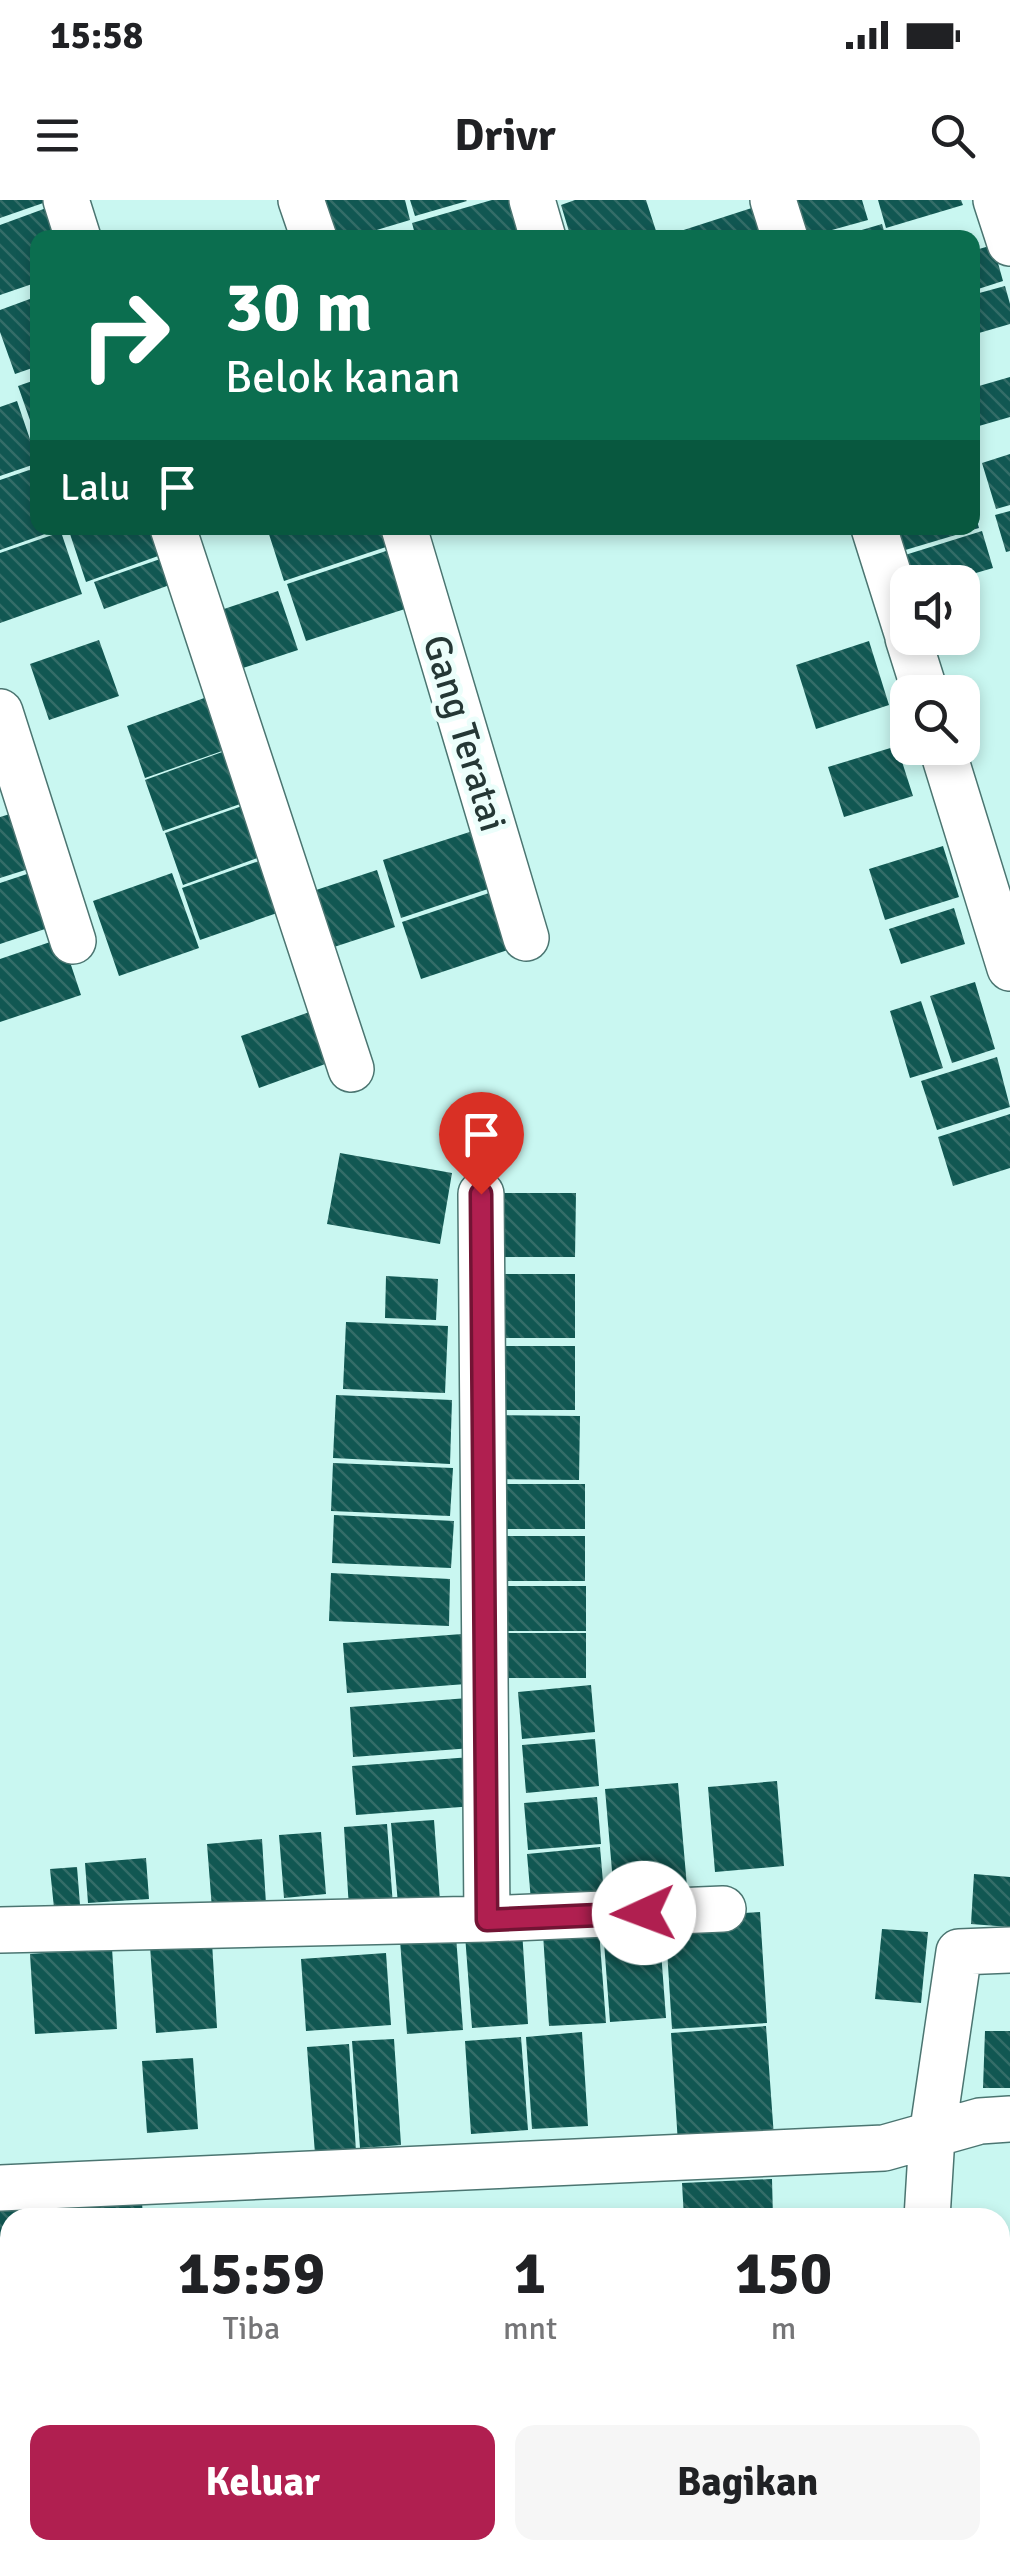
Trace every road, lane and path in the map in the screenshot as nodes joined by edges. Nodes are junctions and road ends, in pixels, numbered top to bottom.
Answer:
1 (66, 200) edge
2 (301, 200) edge
3 (532, 200) edge
4 (773, 200) edge
5 (996, 200) edge
6 (75, 230) edge
7 (311, 230) edge
8 (541, 230) edge
9 (782, 230) edge
10 (1010, 243) edge
11 (175, 535) edge
12 (406, 535) edge
13 (876, 535) edge
14 (890, 579) edge
15 (0, 712) edge
16 (947, 765) edge
17 (526, 938) dead end
18 (72, 940) dead end
19 (1010, 968) edge
20 (351, 1069) dead end
21 (481, 1194) dead end
22 (723, 1909) dead end
23 (487, 1920) junction
24 (0, 1930) edge
25 (1010, 1950) edge
26 (1010, 2119) edge
27 (932, 2136) junction
28 (0, 2188) edge
29 (928, 2208) edge

1 - 6 street
2 - 7 street
3 - 8 street
4 - 9 street
5 - 10 street
11 - 20 street
12 - 17 street, Gang Teratai
13 - 14 street
15 - 18 street
16 - 19 street
21 - 23 street
22 - 23 street
23 - 24 street
25 - 27 street
26 - 27 street
27 - 28 street
27 - 29 street

